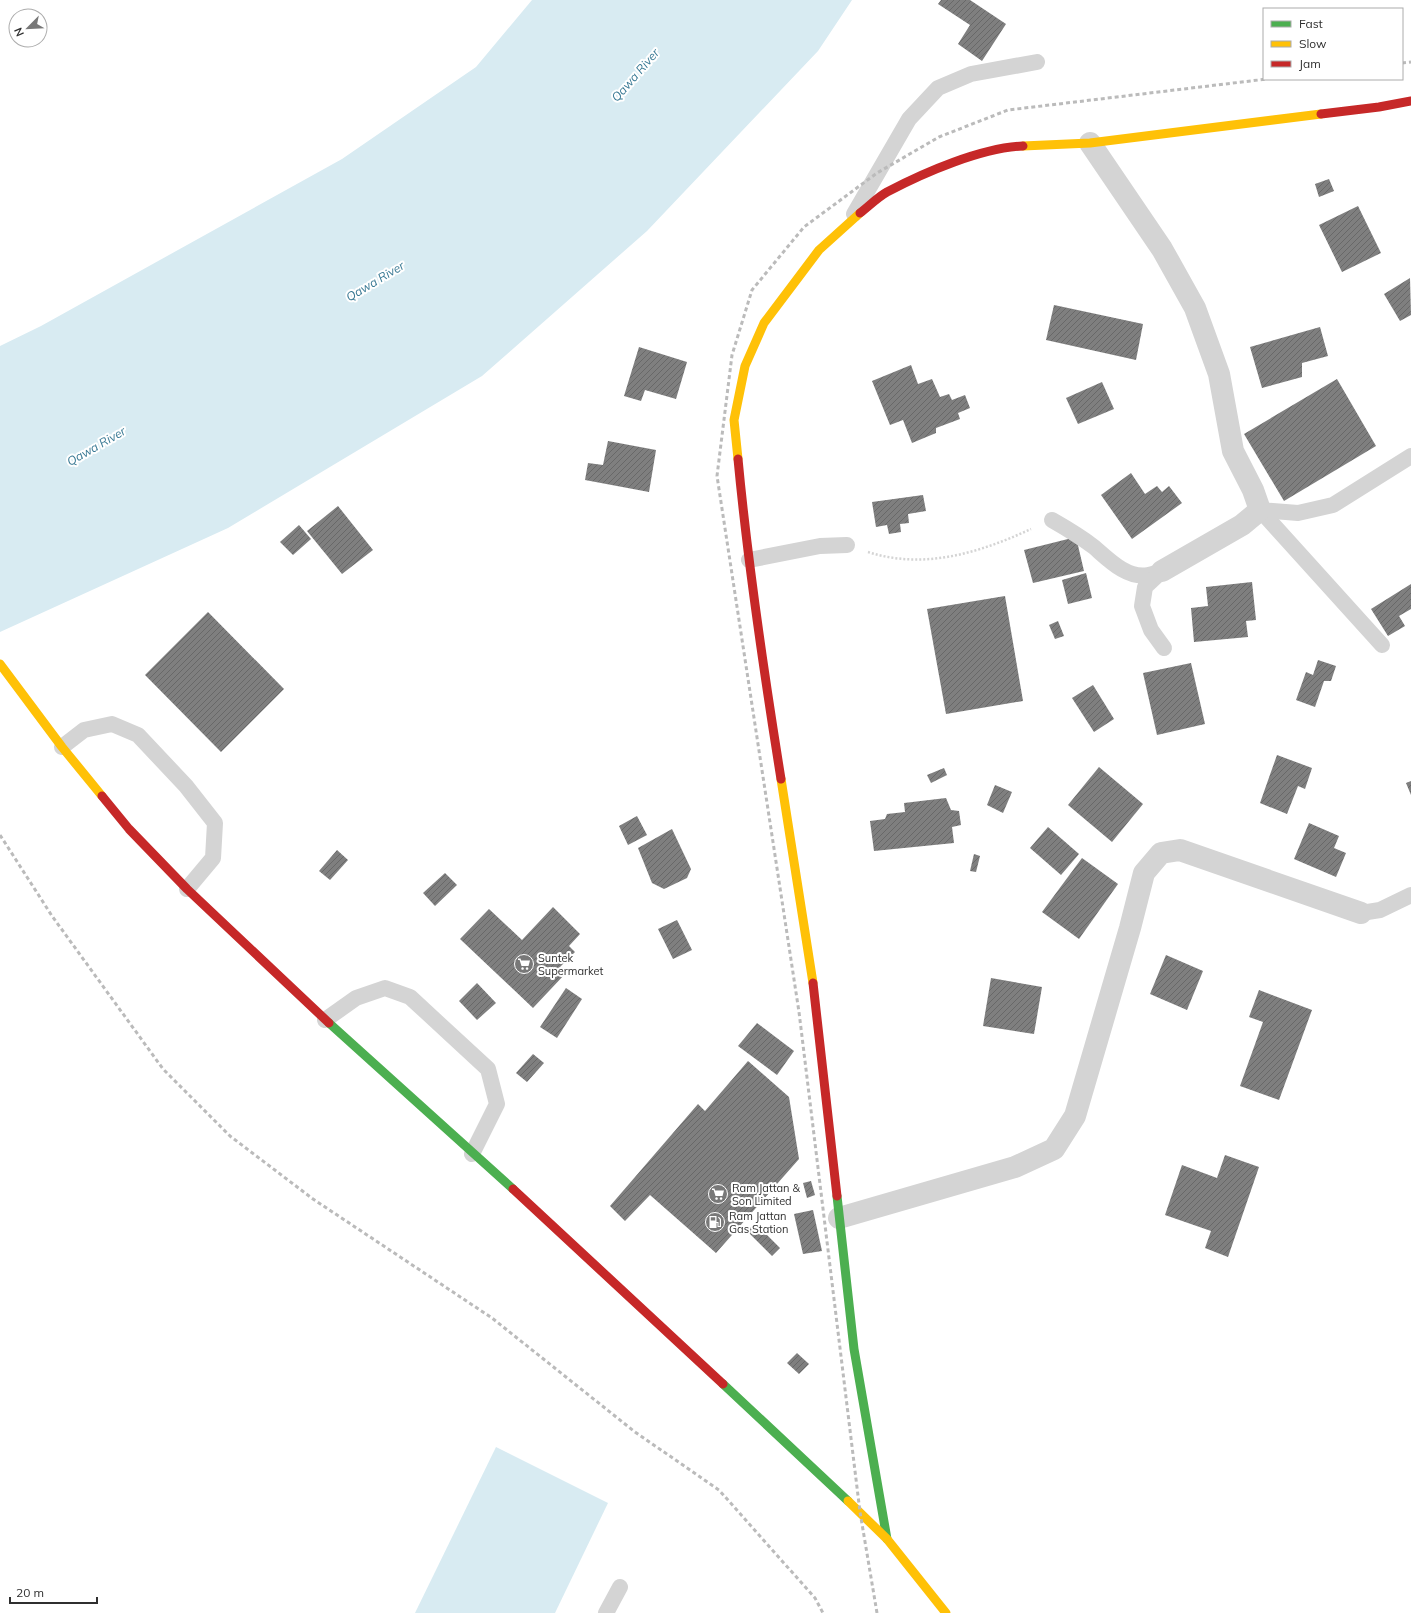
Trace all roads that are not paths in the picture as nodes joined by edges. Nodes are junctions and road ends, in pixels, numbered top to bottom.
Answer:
1 (1037, 62) dead end
2 (1411, 101) edge
3 (1090, 143) junction
4 (852, 219) junction
5 (1411, 456) edge
6 (1260, 510) junction
7 (1052, 520) road end
8 (847, 545) road end
9 (749, 560) junction
10 (1162, 571) junction
11 (1382, 645) dead end
12 (1164, 648) dead end
13 (2, 667) edge
14 (62, 747) junction
15 (188, 889) junction
16 (1411, 895) edge
17 (1361, 913) joint
18 (325, 1020) junction
19 (472, 1154) junction
20 (839, 1218) junction
21 (887, 1539) junction
22 (620, 1587) dead end
23 (606, 1613) edge
24 (946, 1613) edge

1 - 4 lane
2 - 3 street
3 - 4 street
3 - 6 street
4 - 9 street
5 - 6 lane
6 - 10 street
6 - 11 lane
7 - 10 lane
8 - 9 lane
9 - 20 street
10 - 12 lane
13 - 14 street
14 - 15 street
14 - 15 lane
15 - 18 street
16 - 17 lane
17 - 20 street
18 - 19 street
18 - 19 lane
19 - 21 street
20 - 21 street
21 - 24 street
22 - 23 lane

